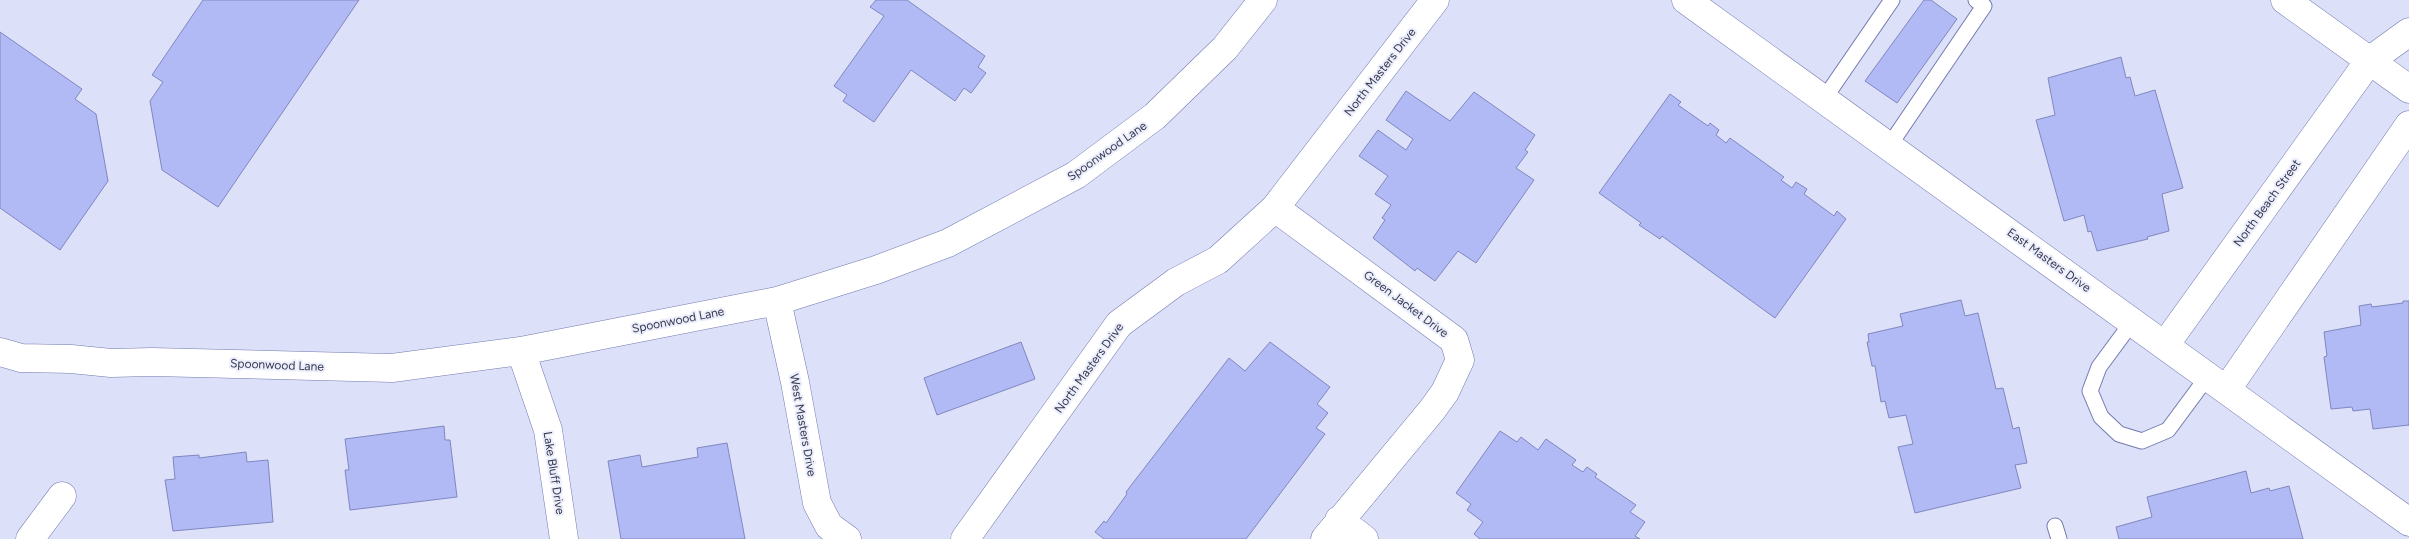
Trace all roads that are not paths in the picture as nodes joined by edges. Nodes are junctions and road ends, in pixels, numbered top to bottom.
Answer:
1 (1263, 0) edge
2 (1435, 0) edge
3 (1686, 0) edge
4 (1892, 0) edge
5 (1976, 0) edge
6 (2284, 0) edge
7 (2409, 32) edge
8 (2369, 61) junction
9 (2409, 89) edge
10 (1824, 99) junction
11 (2409, 125) edge
12 (1889, 146) junction
13 (1275, 208) junction
14 (777, 301) junction
15 (2133, 321) junction
16 (2165, 344) junction
17 (521, 351) junction
18 (0, 352) edge
19 (2217, 382) junction
20 (62, 496) dead end
21 (2409, 522) edge
22 (1332, 529) edge
23 (30, 539) edge
24 (564, 539) edge
25 (847, 539) edge
26 (965, 539) edge
27 (1364, 539) edge

1 - 14 street, Spoonwood Lane
2 - 13 street, North Masters Drive
3 - 10 street, East Masters Drive
4 - 10 lane
5 - 12 lane
6 - 8 street
7 - 8 street, North Beach Street
8 - 9 street
8 - 16 street, North Beach Street
10 - 12 street, East Masters Drive
11 - 19 street
12 - 15 street, East Masters Drive
13 - 22 street, Green Jacket Drive
13 - 26 street, North Masters Drive
14 - 17 street, Spoonwood Lane
14 - 25 street, West Masters Drive
15 - 16 street, East Masters Drive
15 - 19 lane
16 - 19 street, East Masters Drive
17 - 18 street, Spoonwood Lane
17 - 24 street, Lake Bluff Drive
19 - 21 street, East Masters Drive
20 - 23 street
22 - 27 street, Green Jacket Drive

